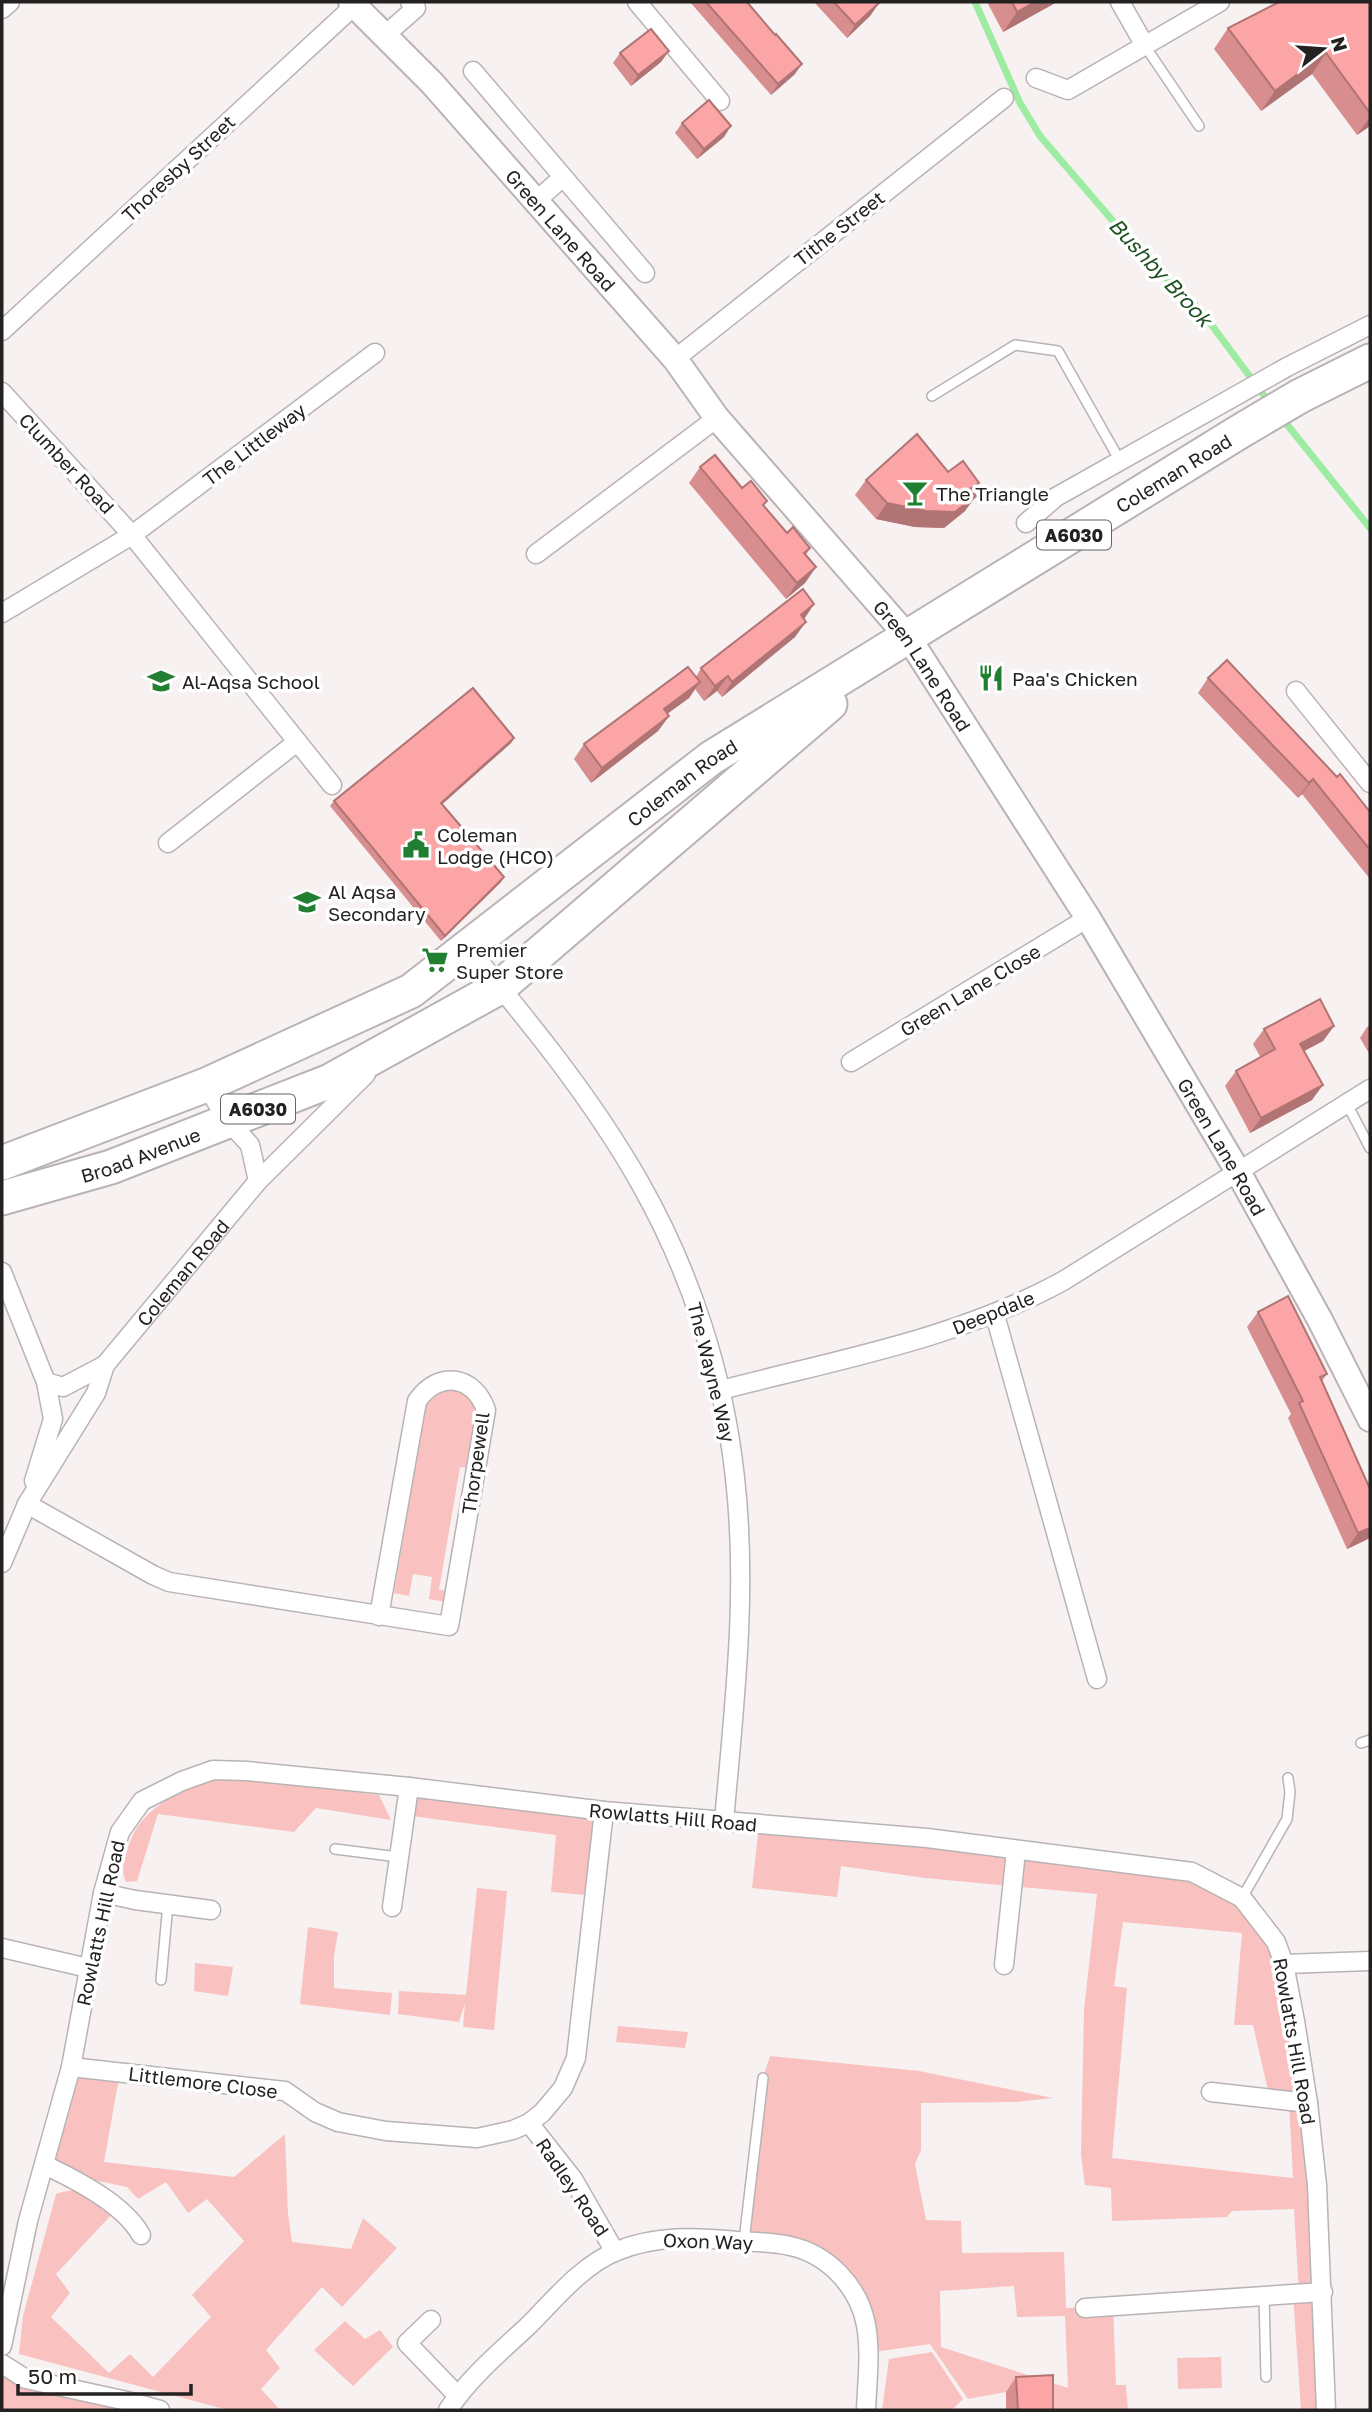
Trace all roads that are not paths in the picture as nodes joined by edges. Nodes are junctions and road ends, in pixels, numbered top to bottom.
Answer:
1 (10, 2) edge
2 (410, 2) edge
3 (637, 2) edge
4 (1121, 2) edge
5 (1220, 2) edge
6 (352, 4) edge
7 (2, 9) edge
8 (384, 36) junction
9 (1144, 44) junction
10 (473, 71) dead end
11 (1036, 78) dead end
12 (1004, 98) dead end
13 (720, 101) dead end
14 (1199, 126) dead end
15 (563, 177) junction
16 (536, 201) junction
17 (645, 273) dead end
18 (1370, 325) edge
19 (2, 331) edge
20 (375, 353) dead end
21 (675, 359) junction
22 (1370, 361) edge
23 (1294, 382) junction
24 (2, 392) edge
25 (932, 396) dead end
26 (717, 418) junction
27 (1120, 461) junction
28 (1026, 523) dead end
29 (132, 535) junction
30 (536, 554) dead end
31 (2, 614) edge
32 (908, 637) junction
33 (1296, 691) dead end
34 (297, 742) junction
35 (1370, 783) edge
36 (332, 785) dead end
37 (168, 843) dead end
38 (1088, 918) junction
39 (468, 948) junction
40 (500, 987) junction
41 (393, 1046) junction
42 (851, 1062) dead end
43 (206, 1085) junction
44 (1370, 1089) edge
45 (1347, 1104) junction
46 (228, 1121) junction
47 (1370, 1148) edge
48 (2, 1163) edge
49 (1237, 1170) junction
50 (258, 1181) junction
51 (2, 1198) edge
52 (2, 1272) edge
53 (995, 1315) junction
54 (106, 1365) junction
55 (47, 1382) junction
56 (720, 1391) junction
57 (1370, 1419) edge
58 (27, 1504) junction
59 (2, 1563) edge
60 (379, 1616) junction
61 (1097, 1679) dead end
62 (1288, 1778) dead end
63 (409, 1787) junction
64 (604, 1811) junction
65 (724, 1821) junction
66 (335, 1849) dead end
67 (1016, 1851) junction
68 (398, 1857) junction
69 (103, 1893) junction
70 (1242, 1898) junction
71 (168, 1904) junction
72 (392, 1907) dead end
73 (211, 1910) dead end
74 (2, 1948) edge
75 (1370, 1961) edge
76 (1284, 1964) junction
77 (1004, 1965) dead end
78 (88, 1968) junction
79 (160, 1980) dead end
80 (71, 2067) junction
81 (763, 2078) dead end
82 (1211, 2092) dead end
83 (1308, 2103) junction
84 (529, 2123) junction
85 (45, 2165) junction
86 (141, 2235) dead end
87 (744, 2241) junction
88 (615, 2252) junction
89 (1323, 2292) junction
90 (1264, 2296) junction
91 (1084, 2308) dead end
92 (431, 2320) dead end
93 (2, 2346) edge
94 (2, 2364) edge
95 (1266, 2376) dead end
96 (453, 2403) edge
97 (160, 2410) edge
98 (866, 2410) edge
99 (1326, 2410) edge

1 - 7 street
2 - 8 street
3 - 13 street
4 - 9 street
5 - 9 street
6 - 8 street, Green Lane Road
6 - 19 street, Thoresby Street
8 - 16 street, Green Lane Road
9 - 11 street
9 - 14 lane
10 - 15 street
12 - 21 street, Tithe Street
15 - 16 street
15 - 17 street
16 - 21 street, Green Lane Road
18 - 23 street
20 - 29 street, The Littleway
21 - 26 street, Green Lane Road
22 - 23 highway, Coleman Road / A6030
23 - 27 street
23 - 32 highway, Coleman Road / A6030
24 - 29 street, Clumber Road
25 - 27 lane
26 - 30 street
26 - 32 street, Green Lane Road
27 - 28 street
29 - 31 street, The Littleway
29 - 34 street
32 - 38 street, Green Lane Road
32 - 39 highway, Coleman Road / A6030
32 - 40 highway, Coleman Road / A6030
33 - 35 street
34 - 36 street
34 - 37 street
38 - 42 street, Green Lane Close
38 - 49 street, Green Lane Road
39 - 40 street, The Wayne Way
39 - 43 highway, Broad Avenue / A6030
40 - 41 highway, Broad Avenue / A6030
40 - 56 street, The Wayne Way
41 - 46 highway, Broad Avenue / A6030
41 - 50 street, Coleman Road
43 - 46 street
43 - 48 highway, Broad Avenue / A6030
44 - 45 street, Deepdale
45 - 47 lane
45 - 49 street, Deepdale
46 - 50 street
46 - 51 highway, Broad Avenue / A6030
49 - 53 street, Deepdale
49 - 57 street, Green Lane Road
50 - 54 street, Coleman Road
52 - 55 street
53 - 56 street, Deepdale
53 - 61 street
54 - 55 street, Coleman Road
54 - 58 street, Coleman Road
55 - 58 street
56 - 65 street, The Wayne Way
58 - 59 street, Coleman Road
58 - 60 street, Thorpewell
60 - 60 street, Thorpewell
62 - 70 lane
63 - 64 street, Rowlatts Hill Road
63 - 68 street
63 - 69 street, Rowlatts Hill Road
64 - 65 street, Rowlatts Hill Road
64 - 84 street, Littlemore Close
65 - 67 street, Rowlatts Hill Road
66 - 68 lane
67 - 70 street, Rowlatts Hill Road
67 - 77 street
68 - 72 street
69 - 71 street
69 - 78 street, Rowlatts Hill Road
70 - 76 street, Rowlatts Hill Road
71 - 73 street
71 - 79 lane
74 - 78 street
75 - 76 street
76 - 83 street, Rowlatts Hill Road
78 - 80 street, Rowlatts Hill Road
80 - 84 street, Littlemore Close
80 - 85 street, Rowlatts Hill Road
81 - 87 lane
82 - 83 street
83 - 89 street, Rowlatts Hill Road
84 - 88 street, Radley Road
85 - 86 street
85 - 93 street, Rowlatts Hill Road
87 - 88 street, Oxon Way
87 - 98 street, Oxon Way
88 - 96 street, Oxon Way
89 - 90 street
89 - 99 street, Rowlatts Hill Road
90 - 91 street
90 - 95 lane
92 - 96 street
94 - 97 street

